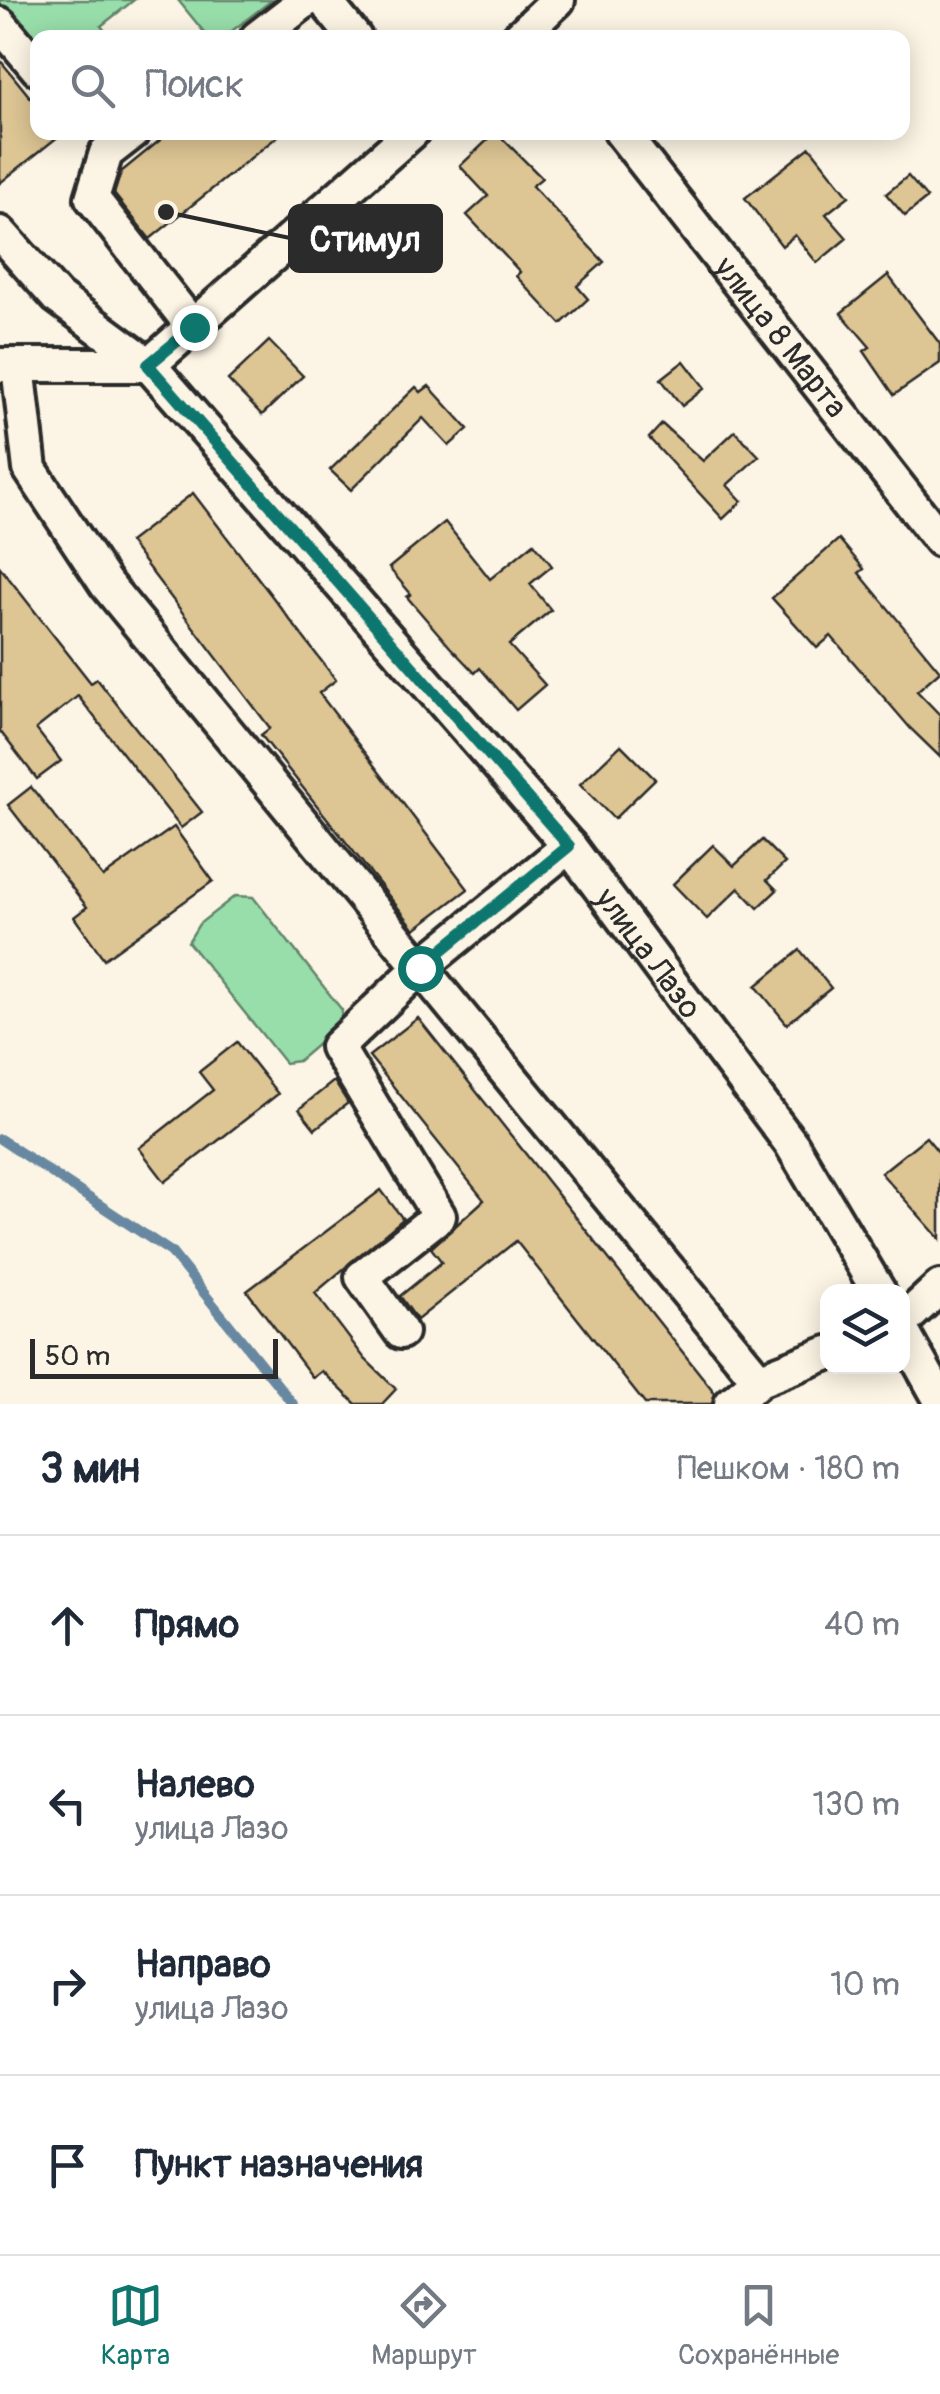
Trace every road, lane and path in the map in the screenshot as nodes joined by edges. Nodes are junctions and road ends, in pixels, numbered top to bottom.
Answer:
1 (306, 0) edge
2 (324, 0) edge
3 (0, 24) edge
4 (267, 30) edge
5 (348, 30) edge
6 (30, 60) edge
7 (403, 140) edge
8 (627, 140) edge
9 (98, 143) edge
10 (0, 233) edge
11 (194, 327) junction
12 (148, 365) junction
13 (9, 366) edge
14 (940, 540) edge
15 (569, 846) junction
16 (420, 968) junction
17 (874, 1284) edge
18 (940, 1287) edge
19 (910, 1315) edge
20 (401, 1332) dead end
21 (910, 1345) edge
22 (820, 1356) edge
23 (759, 1380) junction
24 (940, 1399) edge
25 (731, 1404) edge

1 - 4 street
2 - 5 street
3 - 6 street
7 - 11 street
8 - 14 street, улица 8 Марта
9 - 11 street
10 - 12 street, улица Лазо
11 - 12 street
12 - 13 street
12 - 15 street, улица Лазо
13 - 16 street
15 - 16 street
15 - 17 street, улица Лазо
16 - 20 street
16 - 23 street
18 - 19 street
21 - 24 street
22 - 23 street
23 - 25 street

